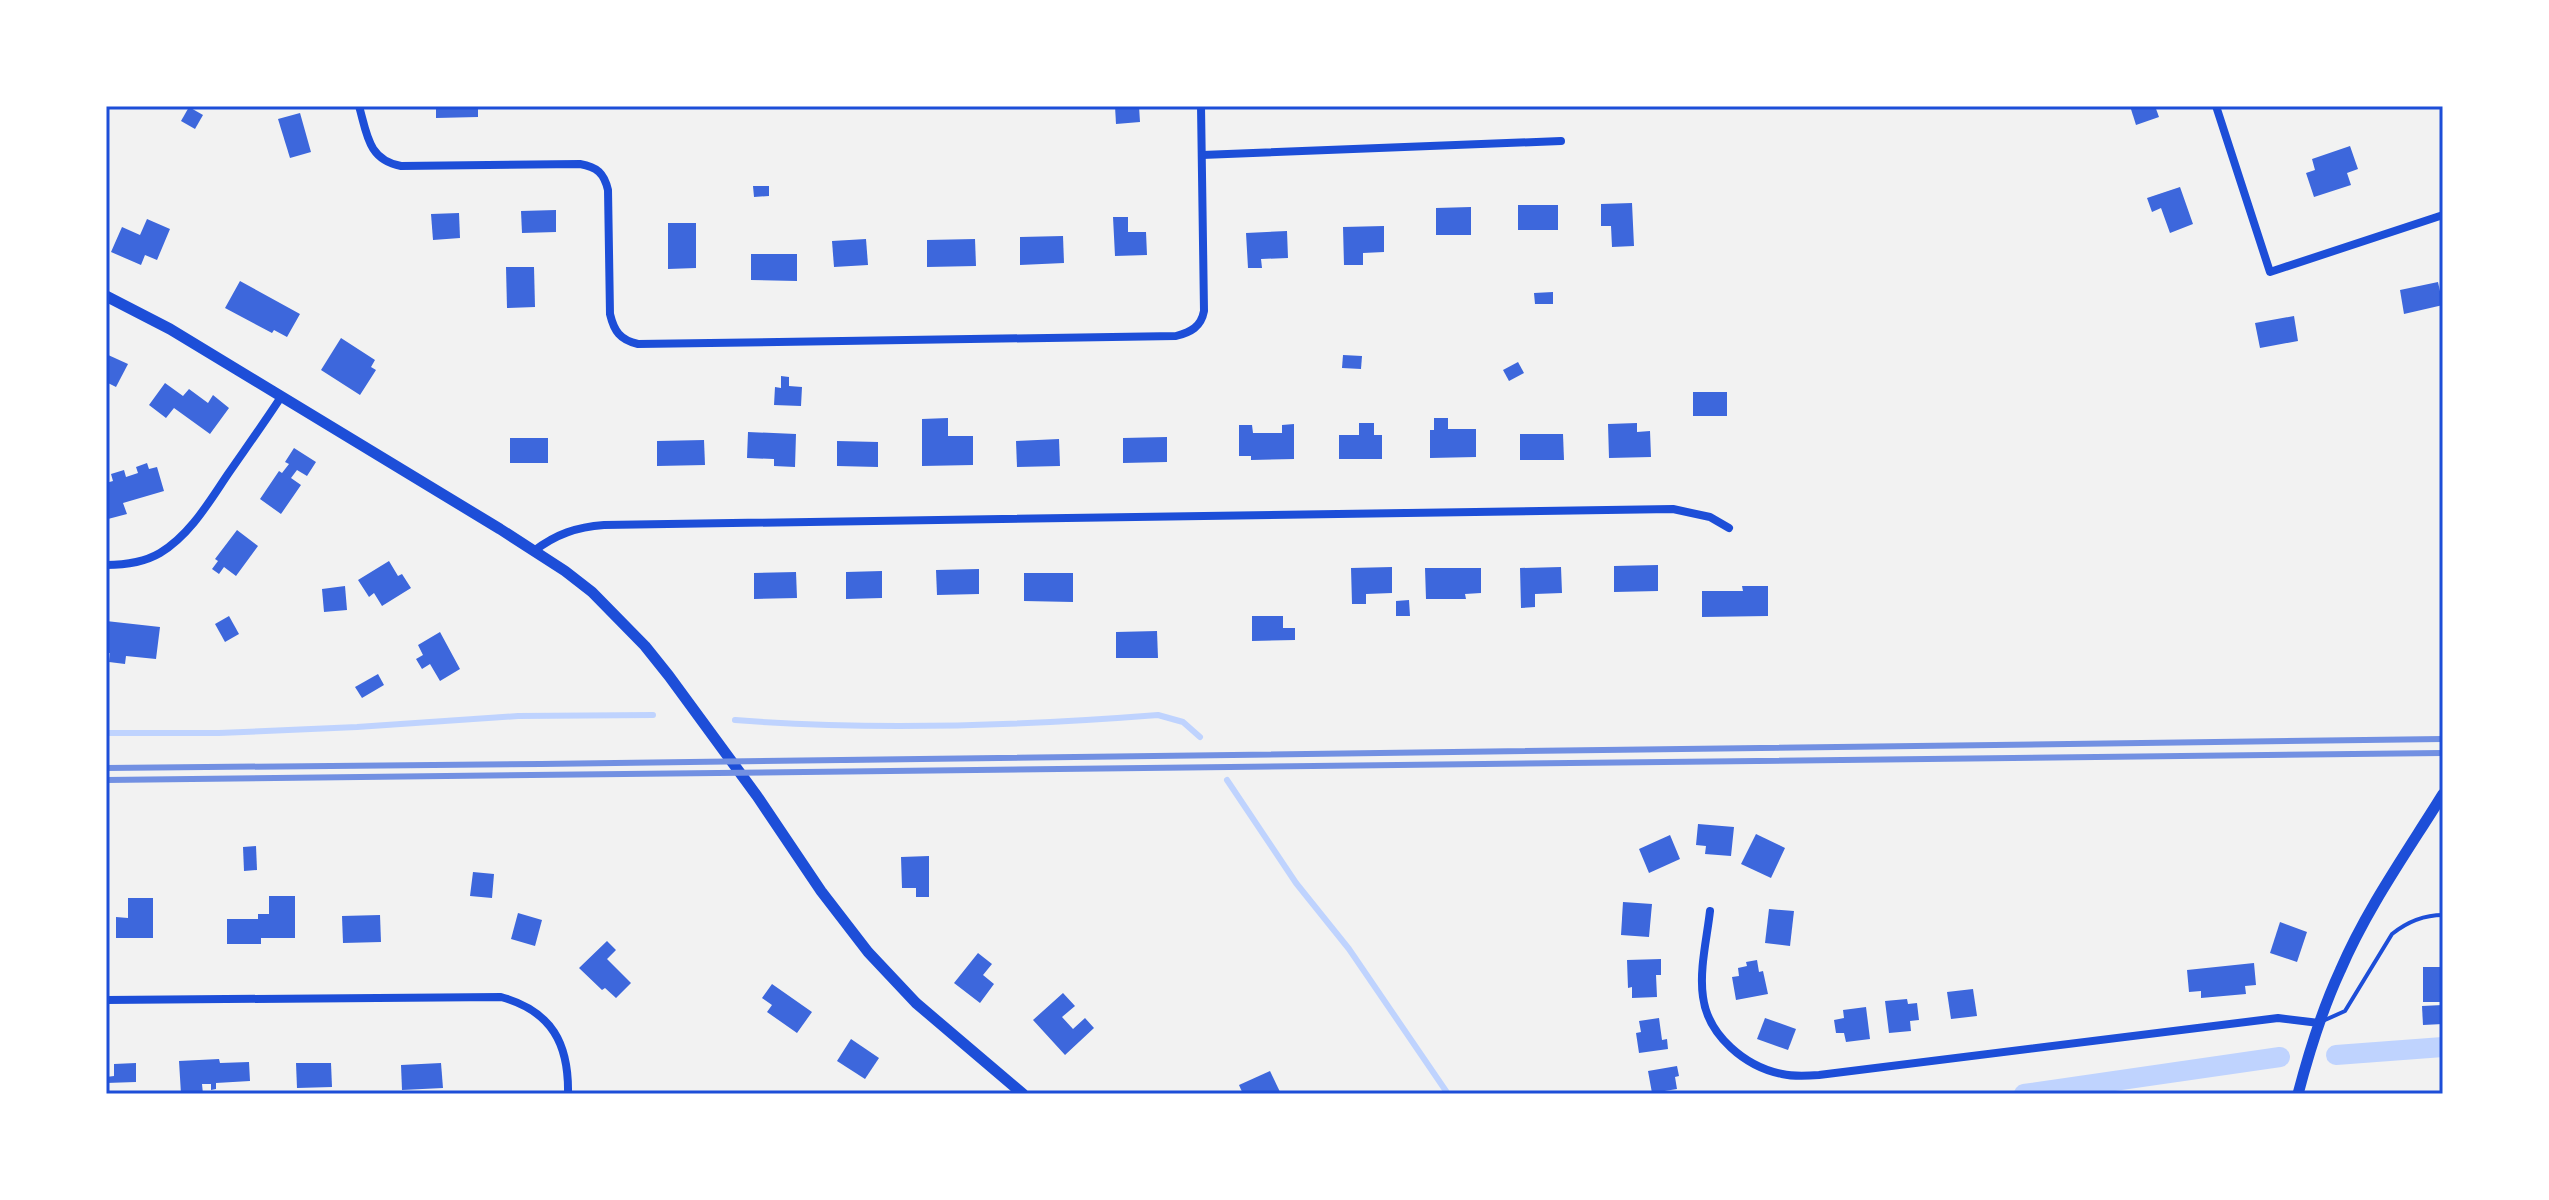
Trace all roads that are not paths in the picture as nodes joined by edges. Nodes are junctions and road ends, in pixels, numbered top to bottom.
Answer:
1 (359, 106) edge
2 (1201, 106) edge
3 (2216, 106) edge
4 (1561, 141) dead end
5 (1202, 155) junction
6 (2443, 215) edge
7 (106, 296) edge
8 (281, 397) junction
9 (1729, 528) dead end
10 (534, 551) junction
11 (106, 565) edge
12 (2443, 794) edge
13 (1710, 911) dead end
14 (2443, 915) edge
15 (106, 1000) edge
16 (2319, 1023) junction
17 (568, 1094) edge
18 (1023, 1094) edge
19 (2298, 1094) edge

1 - 5 street
2 - 5 street
3 - 6 street
4 - 5 street
7 - 8 street
8 - 10 street
8 - 11 street
9 - 10 street
10 - 18 street
12 - 16 street
13 - 16 street
14 - 16 lane
15 - 17 street
16 - 19 street

